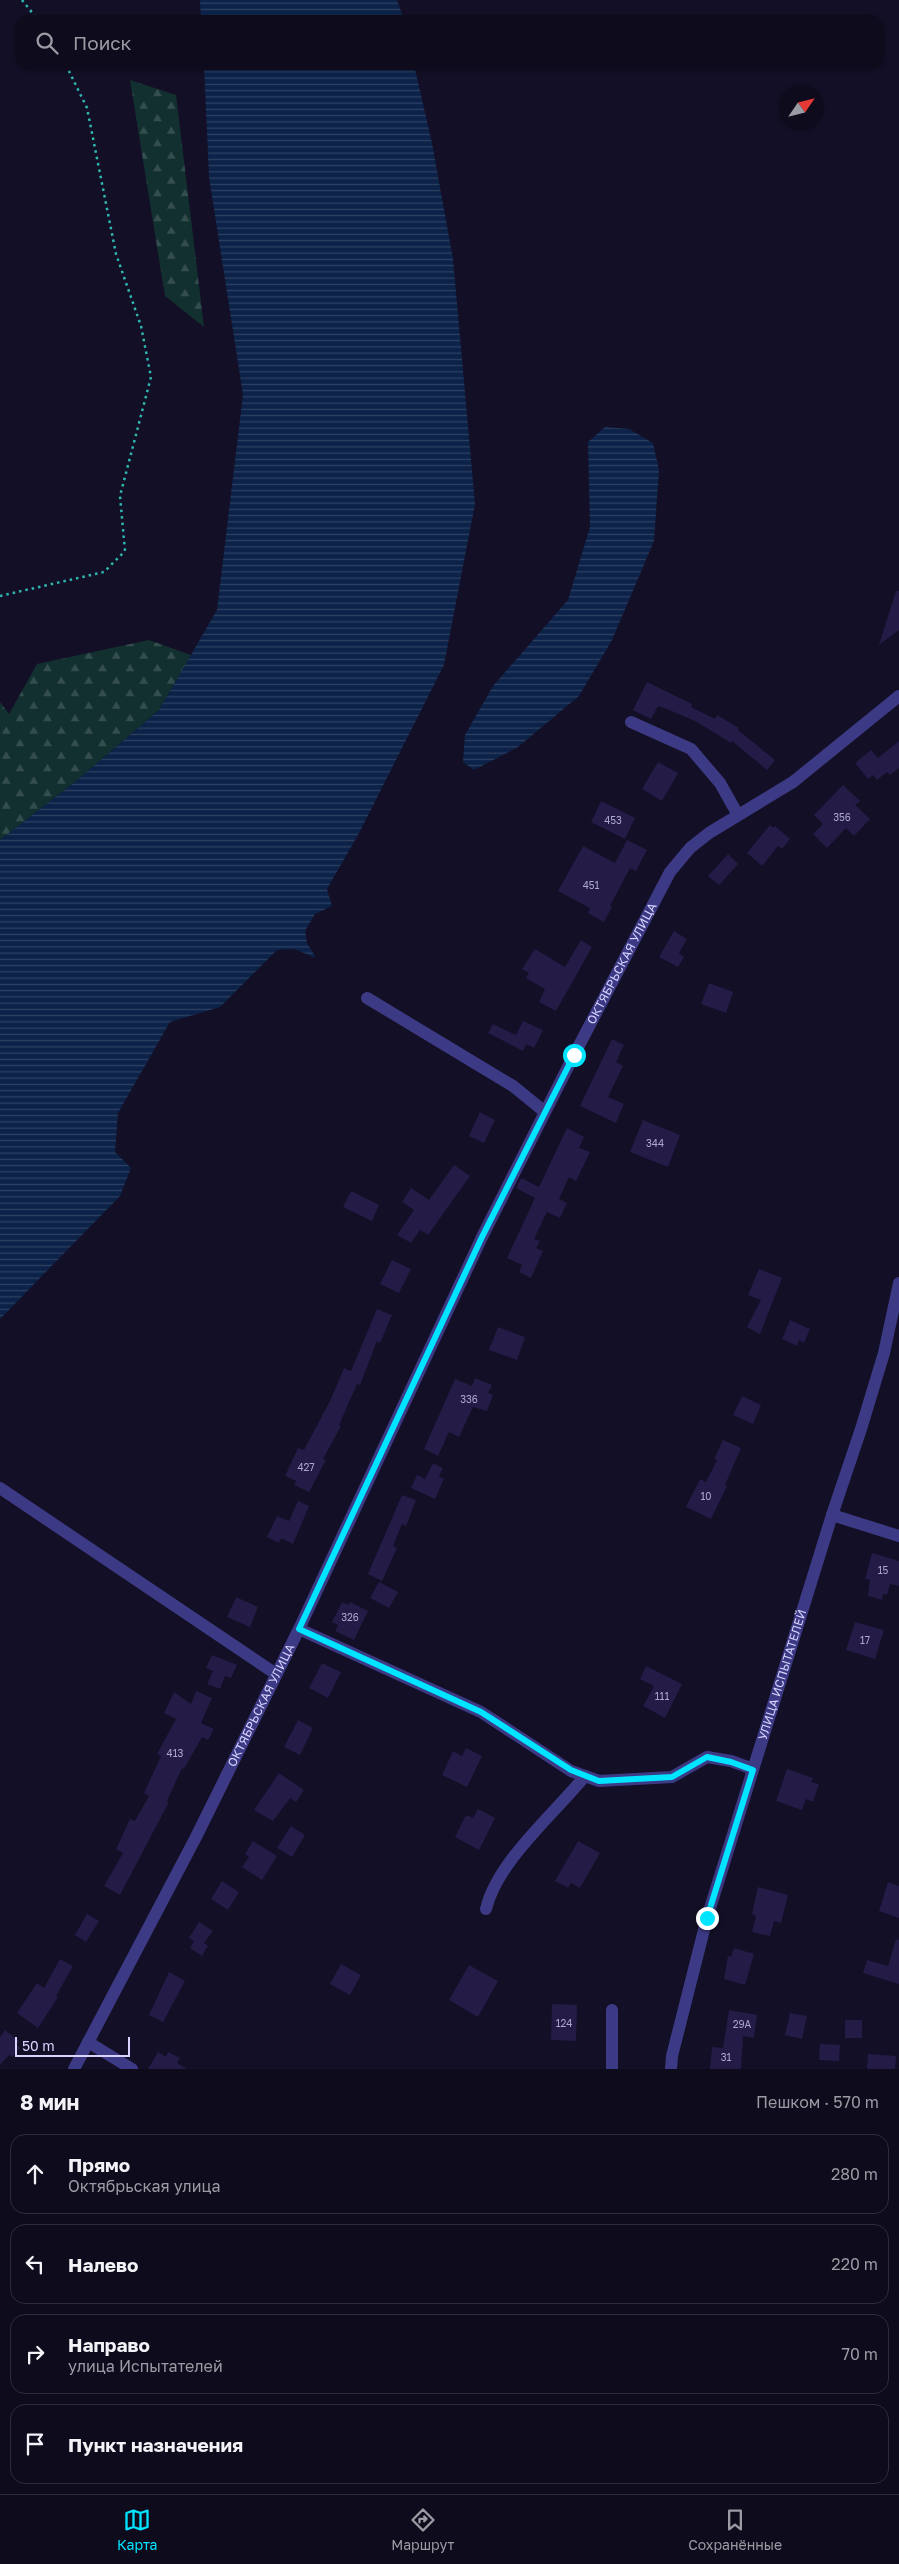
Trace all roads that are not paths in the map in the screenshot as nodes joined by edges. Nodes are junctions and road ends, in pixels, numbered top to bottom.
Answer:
1 (899, 696) edge
2 (631, 722) dead end
3 (738, 816) junction
4 (367, 998) dead end
5 (545, 1112) junction
6 (899, 1283) edge
7 (0, 1488) edge
8 (832, 1515) junction
9 (899, 1536) edge
10 (299, 1629) junction
11 (276, 1674) junction
12 (753, 1770) junction
13 (585, 1776) junction
14 (486, 1909) dead end
15 (612, 2010) dead end
16 (88, 2042) junction
17 (74, 2069) edge
18 (132, 2069) edge
19 (612, 2069) edge
20 (671, 2069) edge

1 - 3 street, ОКТЯБРЬСКАЯ УЛИЦА
2 - 3 street
3 - 5 street, ОКТЯБРЬСКАЯ УЛИЦА
4 - 5 street
5 - 10 street, ОКТЯБРЬСКАЯ УЛИЦА
6 - 8 street, УЛИЦА ИСПЫТАТЕЛЕЙ
7 - 11 street
8 - 9 street
8 - 12 street, УЛИЦА ИСПЫТАТЕЛЕЙ
10 - 11 street, ОКТЯБРЬСКАЯ УЛИЦА
10 - 13 street
11 - 16 street, ОКТЯБРЬСКАЯ УЛИЦА
12 - 13 street
12 - 20 street, УЛИЦА ИСПЫТАТЕЛЕЙ
13 - 14 street
15 - 19 street
16 - 17 street, ОКТЯБРЬСКАЯ УЛИЦА
16 - 18 street

